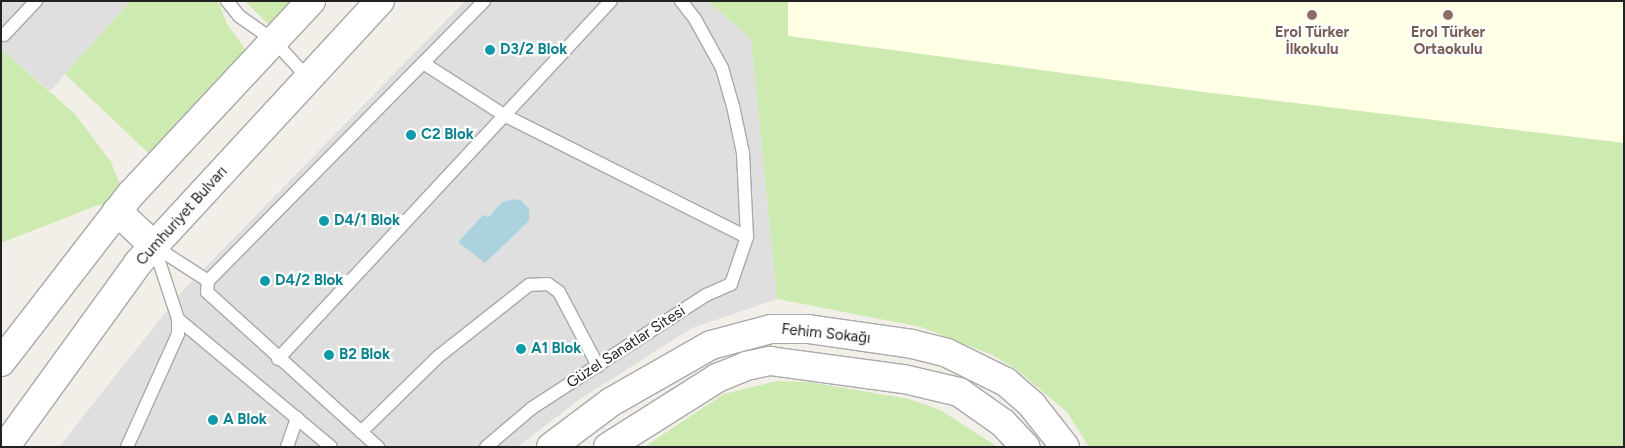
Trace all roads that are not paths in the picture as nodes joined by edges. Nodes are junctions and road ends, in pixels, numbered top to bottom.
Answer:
1 (36, 1) edge
2 (227, 1) edge
3 (311, 1) edge
4 (380, 1) edge
5 (484, 1) edge
6 (611, 1) edge
7 (681, 1) edge
8 (4, 35) dead end
9 (274, 40) junction
10 (424, 63) junction
11 (308, 78) junction
12 (504, 115) junction
13 (117, 211) junction
14 (747, 237) junction
15 (154, 246) junction
16 (208, 281) junction
17 (178, 319) junction
18 (278, 360) junction
19 (1, 362) edge
20 (598, 366) junction
21 (297, 418) junction
22 (361, 432) junction
23 (5, 447) edge
24 (127, 447) edge
25 (287, 447) edge
26 (331, 447) edge
27 (378, 447) edge
28 (486, 447) edge
29 (551, 447) edge
30 (608, 447) edge
31 (1025, 447) edge
32 (1065, 447) edge

1 - 8 lane
2 - 9 lane
3 - 9 street
4 - 11 street, Cumhuriyet Bulvarı
5 - 10 lane
6 - 12 lane
7 - 14 lane, Güzel Sanatlar Sitesi
9 - 11 lane
9 - 13 street
10 - 12 lane
10 - 16 lane
11 - 15 street, Cumhuriyet Bulvarı
12 - 14 lane
12 - 18 lane
13 - 15 street
13 - 19 street
14 - 20 lane, Güzel Sanatlar Sitesi
15 - 16 lane
15 - 17 lane
15 - 23 street, Cumhuriyet Bulvarı
16 - 18 lane
17 - 21 lane
17 - 24 lane
18 - 22 lane
20 - 22 lane
20 - 28 lane, Güzel Sanatlar Sitesi
21 - 25 lane
21 - 26 lane
22 - 27 lane
29 - 32 street, Fehim Sokağı
30 - 31 street

